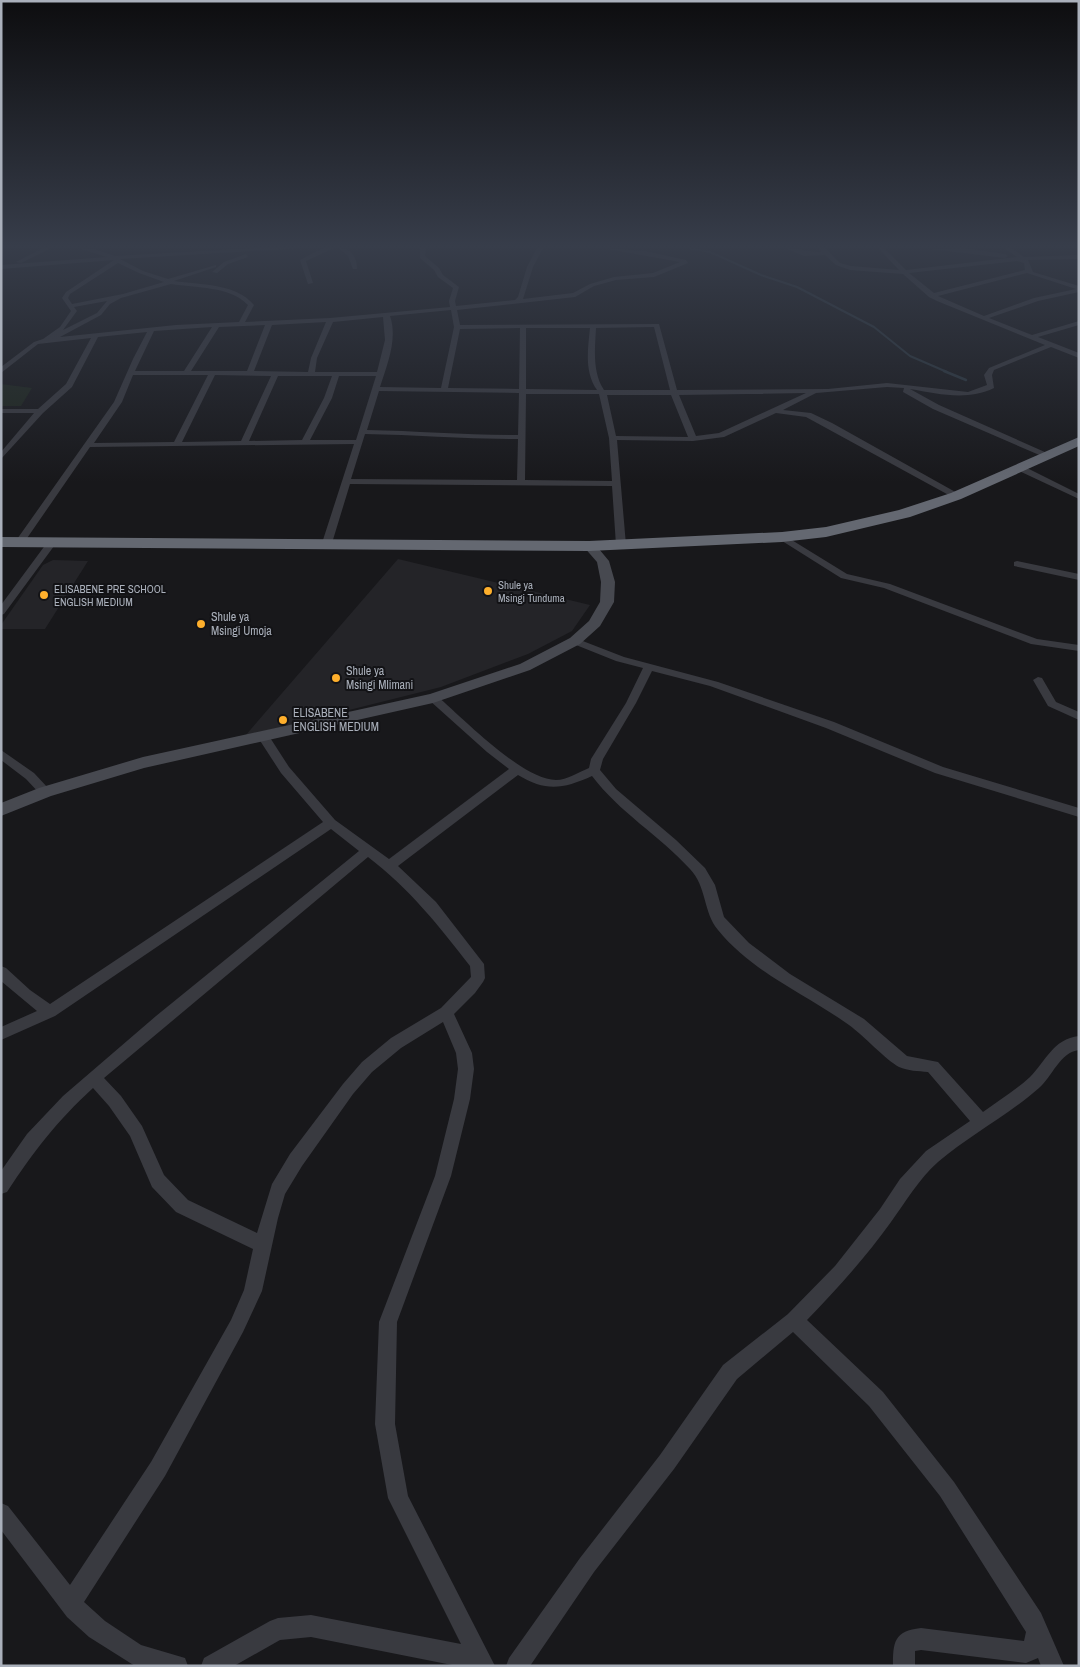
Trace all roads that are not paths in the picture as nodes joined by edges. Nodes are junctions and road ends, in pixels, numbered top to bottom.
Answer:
1 (67, 326) edge
2 (72, 326) edge
3 (216, 326) joint
4 (268, 326) edge
5 (328, 326) edge
6 (389, 326) edge
7 (612, 326) edge
8 (657, 326) edge
9 (1004, 326) edge
10 (1073, 326) edge
11 (457, 327) joint
12 (593, 327) junction
13 (522, 328) junction
14 (65, 329) junction
15 (151, 331) junction
16 (92, 336) junction
17 (1033, 337) junction
18 (43, 341) junction
19 (1050, 345) junction
20 (1079, 356) edge
21 (1, 371) edge
22 (130, 373) junction
23 (186, 373) junction
24 (213, 374) junction
25 (249, 374) junction
26 (275, 374) junction
27 (311, 374) junction
28 (380, 374) junction
29 (336, 375) junction
30 (899, 386) junction
31 (374, 389) junction
32 (444, 390) junction
33 (522, 391) junction
34 (817, 391) junction
35 (674, 392) junction
36 (603, 394) junction
37 (777, 410) junction
38 (1, 411) edge
39 (40, 412) junction
40 (521, 424) junction
41 (364, 432) junction
42 (495, 436) junction
43 (521, 437) junction
44 (613, 438) junction
45 (693, 439) junction
46 (1079, 441) edge
47 (360, 442) junction
48 (305, 443) junction
49 (1, 444) edge
50 (11, 444) junction
51 (177, 444) junction
52 (244, 444) junction
53 (88, 445) junction
54 (1044, 455) junction
55 (1, 457) edge
56 (1018, 467) junction
57 (346, 480) junction
58 (521, 482) junction
59 (616, 484) junction
60 (956, 496) junction
61 (1079, 497) edge
62 (782, 537) junction
63 (1, 542) edge
64 (20, 542) junction
65 (52, 542) junction
66 (326, 544) junction
67 (621, 544) junction
68 (589, 546) junction
69 (1017, 564) dead end
70 (1079, 577) edge
71 (1, 612) edge
72 (575, 641) junction
73 (1079, 648) edge
74 (649, 667) junction
75 (1038, 680) dead end
76 (433, 698) junction
77 (1079, 716) edge
78 (263, 736) junction
79 (1, 754) edge
80 (516, 770) junction
81 (594, 770) junction
82 (45, 792) junction
83 (1, 810) edge
84 (1079, 813) edge
85 (331, 823) junction
86 (367, 851) junction
87 (389, 866) junction
88 (1, 972) edge
89 (50, 1012) junction
90 (446, 1012) junction
91 (1, 1034) edge
92 (1079, 1043) edge
93 (94, 1078) junction
94 (982, 1123) junction
95 (1, 1186) edge
96 (264, 1245) junction
97 (794, 1320) junction
98 (1, 1513) edge
99 (71, 1602) junction
100 (1037, 1632) junction
101 (481, 1662) edge
102 (1055, 1665) edge
103 (178, 1666) edge
104 (212, 1666) edge
105 (518, 1666) edge
106 (904, 1666) edge

1 - 14 street
2 - 14 street
3 - 15 street
3 - 23 street
4 - 25 street
5 - 27 street
6 - 28 street
7 - 12 street
8 - 35 street
9 - 17 street
10 - 17 street
11 - 13 street
11 - 32 street
12 - 13 street
12 - 36 street
13 - 33 street
14 - 16 street
14 - 18 street
15 - 16 street
15 - 22 street
16 - 18 street
16 - 39 street
17 - 19 street
18 - 21 street
19 - 20 street
19 - 30 street
22 - 23 street
22 - 53 street
23 - 24 street
24 - 25 street
24 - 51 street
25 - 26 street
26 - 27 street
26 - 52 street
27 - 29 street
28 - 29 street
28 - 31 street
29 - 48 street
30 - 34 street
30 - 54 street
31 - 32 street
31 - 41 street
32 - 33 street
33 - 36 street
33 - 40 street
34 - 35 street
34 - 37 street
35 - 36 street
35 - 45 street
36 - 44 street
37 - 45 street
37 - 60 street
38 - 39 street
39 - 50 street
40 - 42 street
40 - 43 street
41 - 42 street
41 - 47 street
42 - 43 street
43 - 58 street
44 - 45 street
44 - 59 street
46 - 54 highway
47 - 48 street
47 - 57 street
48 - 52 street
49 - 50 street
50 - 55 street
51 - 52 street
51 - 53 street
53 - 64 street
54 - 56 highway
56 - 60 highway
56 - 61 street
57 - 58 street
57 - 66 street
58 - 59 street
59 - 67 street
60 - 62 highway
62 - 67 highway
62 - 73 street
63 - 64 highway
64 - 65 highway
65 - 66 highway
65 - 71 street
66 - 68 highway
67 - 68 highway
68 - 72 street
69 - 70 street
72 - 74 street
72 - 76 street
74 - 81 street
74 - 84 street
75 - 77 street
76 - 78 street
76 - 80 street
78 - 82 street
78 - 85 street
79 - 82 street
80 - 81 street
80 - 87 street
81 - 94 street
82 - 83 street
85 - 86 street
85 - 89 street
86 - 87 street
86 - 93 street
87 - 90 street
88 - 89 street
89 - 91 street
90 - 96 street
90 - 101 street
92 - 94 street
93 - 95 street
93 - 96 street
94 - 97 street
96 - 99 street
97 - 100 street
97 - 105 street
98 - 99 street
99 - 103 street
100 - 102 street
100 - 106 street
101 - 104 street

